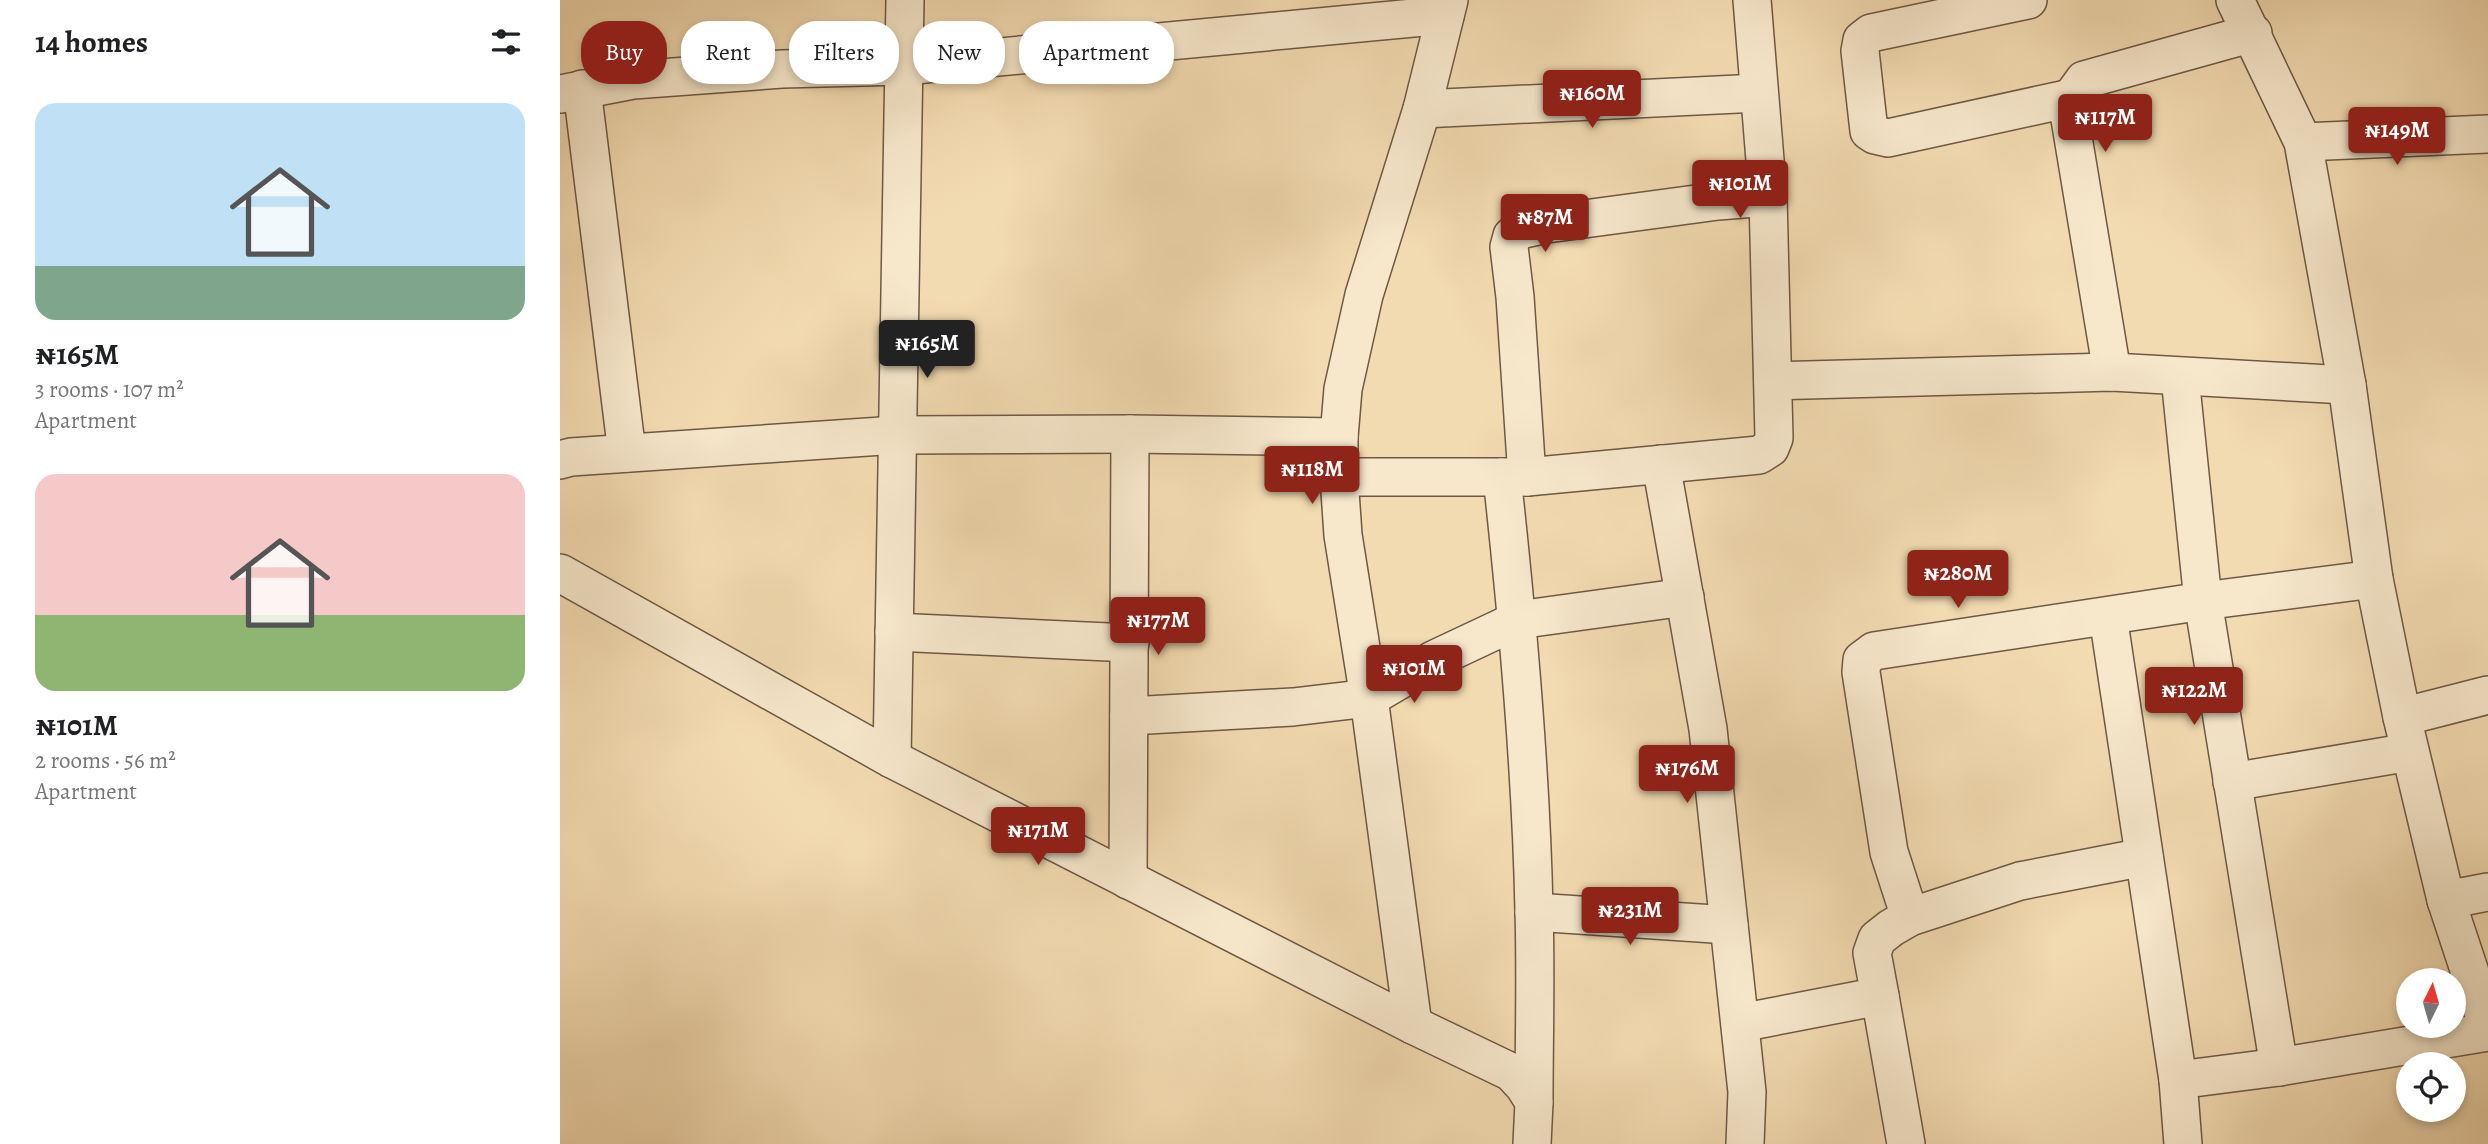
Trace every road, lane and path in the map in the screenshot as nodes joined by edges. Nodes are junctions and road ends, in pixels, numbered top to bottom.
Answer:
1 (905, 0) edge
2 (1752, 0) edge
3 (2028, 0) edge
4 (2235, 0) edge
5 (1447, 8) edge
6 (2253, 33) junction
7 (904, 66) junction
8 (571, 91) edge
9 (1759, 93) junction
10 (2071, 98) junction
11 (1422, 109) junction
12 (2488, 134) edge
13 (2303, 142) junction
14 (1768, 197) junction
15 (2112, 372) junction
16 (2180, 377) junction
17 (1773, 381) junction
18 (2347, 385) junction
19 (1130, 434) junction
20 (897, 435) junction
21 (1339, 437) junction
22 (627, 453) junction
23 (560, 460) edge
24 (1661, 464) junction
25 (1339, 477) junction
26 (1515, 477) junction
27 (560, 573) edge
28 (2374, 579) junction
29 (1685, 597) junction
30 (2203, 601) junction
31 (2108, 616) junction
32 (1517, 620) junction
33 (894, 632) junction
34 (1130, 642) junction
35 (2488, 695) edge
36 (1369, 698) junction
37 (1129, 716) junction
38 (2402, 717) junction
39 (2410, 752) junction
40 (891, 759) junction
41 (2232, 782) junction
42 (2144, 857) junction
43 (1128, 880) junction
44 (2488, 892) edge
45 (2446, 900) junction
46 (1534, 912) junction
47 (1910, 917) junction
48 (1729, 925) junction
49 (1880, 996) junction
50 (1740, 1023) junction
51 (1413, 1025) junction
52 (2488, 1027) edge
53 (2488, 1032) edge
54 (2279, 1067) junction
55 (2178, 1080) junction
56 (1534, 1102) junction
57 (1532, 1144) edge
58 (1745, 1144) edge
59 (1906, 1144) edge
60 (2183, 1144) edge

1 - 7 street
2 - 9 street
3 - 10 street
4 - 6 street
5 - 7 street
5 - 11 street
6 - 10 street
6 - 13 street
7 - 8 street
7 - 20 street
8 - 22 street
9 - 11 street
9 - 14 street
10 - 15 street
11 - 21 street
12 - 13 street
13 - 18 street
14 - 17 street
14 - 26 street
15 - 16 street
15 - 17 street
16 - 18 street
16 - 30 street
17 - 24 street
18 - 28 street
19 - 20 street
19 - 21 street
19 - 34 street
20 - 22 street
20 - 33 street
21 - 25 street
22 - 23 street
24 - 26 street
24 - 29 street
25 - 26 street
25 - 36 street
26 - 32 street
27 - 40 street
28 - 30 street
28 - 38 street
29 - 32 street
29 - 48 street
30 - 31 street
30 - 41 street
31 - 42 street
31 - 47 street
32 - 36 street
32 - 46 street
33 - 34 street
33 - 40 street
34 - 37 street
35 - 38 street
36 - 37 street
36 - 51 street
37 - 43 street
38 - 39 street
39 - 41 street
39 - 45 street
40 - 43 street
41 - 54 street
42 - 47 street
42 - 55 street
43 - 51 street
44 - 45 street
45 - 52 street
46 - 48 street
46 - 56 street
47 - 49 street
48 - 50 street
49 - 50 street
49 - 59 street
50 - 58 street
51 - 56 street
53 - 54 street
54 - 55 street
55 - 60 street
56 - 57 street

